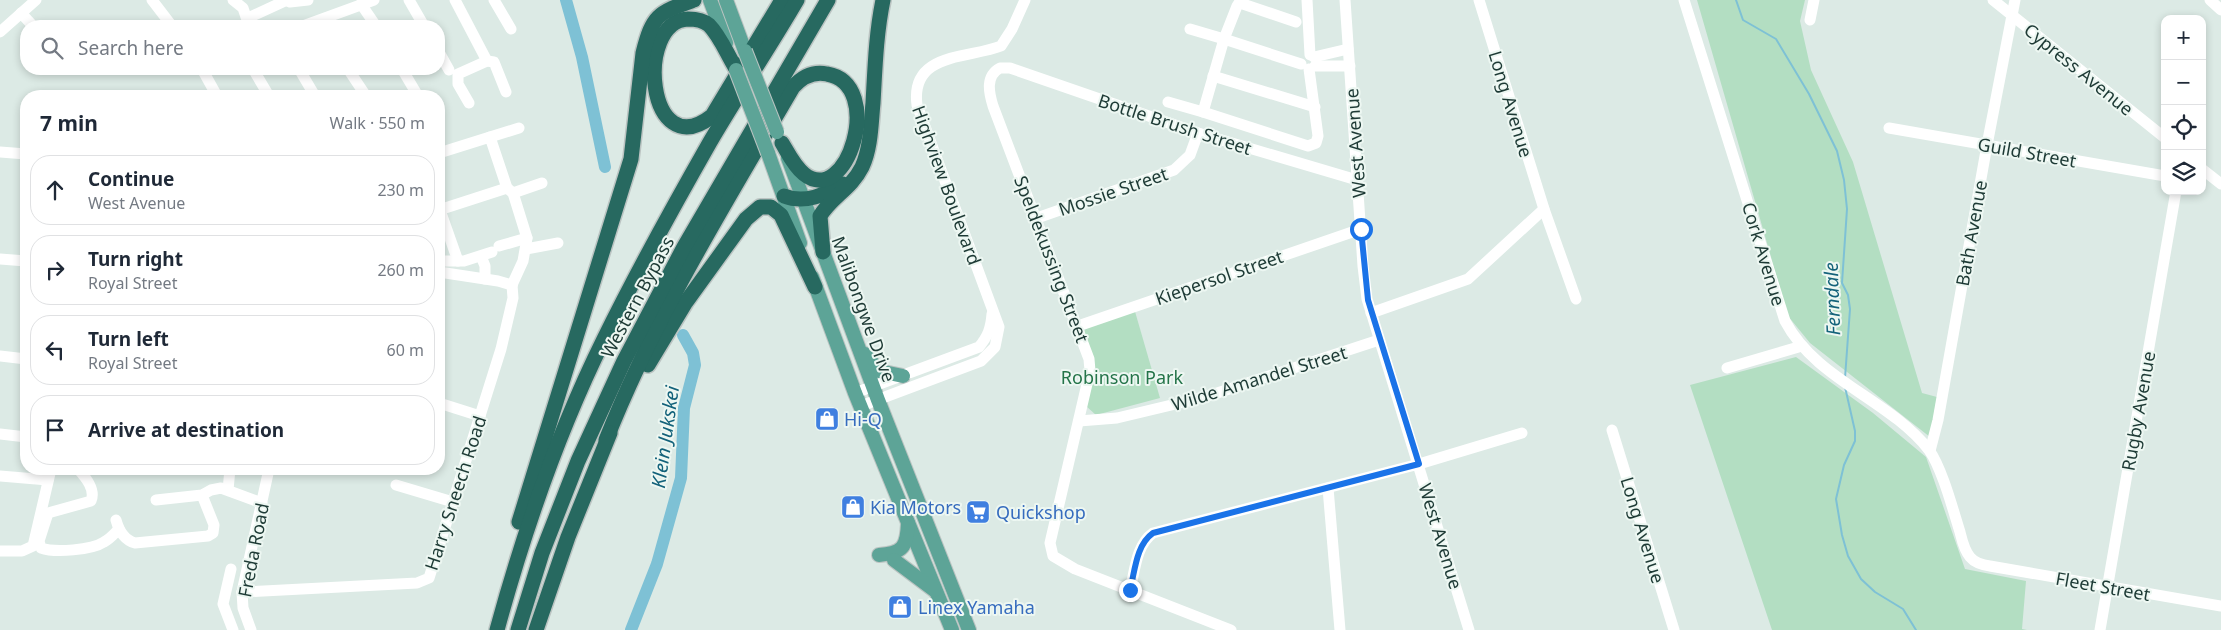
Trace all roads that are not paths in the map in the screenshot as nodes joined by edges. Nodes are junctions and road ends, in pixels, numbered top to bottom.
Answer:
1 (36, 0) edge
2 (152, 0) edge
3 (233, 0) edge
4 (287, 0) edge
5 (308, 0) edge
6 (374, 0) edge
7 (409, 0) edge
8 (455, 0) edge
9 (494, 0) edge
10 (674, 0) edge
11 (694, 0) edge
12 (710, 0) edge
13 (726, 0) edge
14 (782, 0) edge
15 (797, 0) edge
16 (828, 0) edge
17 (882, 0) edge
18 (1025, 0) edge
19 (1306, 0) edge
20 (1479, 0) edge
21 (1684, 0) edge
22 (1814, 0) edge
23 (1992, 0) edge
24 (2016, 0) edge
25 (2210, 0) edge
26 (1241, 1) edge
27 (1347, 1) edge
28 (361, 4) junction
29 (2221, 10) edge
30 (662, 12) junction
31 (21, 13) junction
32 (2012, 15) junction
33 (27, 20) edge
34 (167, 20) edge
35 (247, 20) edge
36 (252, 20) edge
37 (327, 20) edge
38 (372, 20) edge
39 (421, 20) edge
40 (1810, 20) dead end
41 (1296, 22) dead end
42 (511, 29) dead end
43 (1190, 29) dead end
44 (0, 32) edge
45 (1224, 40) junction
46 (1348, 49) junction
47 (487, 61) junction
48 (1310, 62) junction
49 (445, 63) edge
50 (1350, 66) junction
51 (736, 68) junction
52 (449, 70) dead end
53 (995, 71) joint
54 (205, 75) edge
55 (257, 75) edge
56 (303, 75) edge
57 (352, 75) edge
58 (406, 75) edge
59 (1214, 76) junction
60 (214, 90) edge
61 (265, 90) edge
62 (311, 90) edge
63 (362, 90) edge
64 (414, 90) edge
65 (506, 92) dead end
66 (1168, 102) dead end
67 (469, 103) dead end
68 (1315, 107) junction
69 (1203, 112) junction
70 (520, 128) dead end
71 (1889, 128) dead end
72 (1198, 133) junction
73 (2161, 135) edge
74 (490, 137) junction
75 (779, 137) junction
76 (1987, 145) junction
77 (445, 151) edge
78 (0, 152) edge
79 (20, 154) edge
80 (2206, 172) edge
81 (2161, 175) edge
82 (855, 177) junction
83 (1357, 180) junction
84 (542, 184) dead end
85 (2221, 184) edge
86 (510, 191) junction
87 (2175, 195) edge
88 (784, 196) junction
89 (804, 200) junction
90 (445, 208) edge
91 (1544, 209) junction
92 (1037, 218) junction
93 (445, 226) edge
94 (1361, 229) junction
95 (526, 243) junction
96 (558, 243) dead end
97 (823, 252) junction
98 (481, 256) junction
99 (0, 258) edge
100 (20, 260) edge
101 (445, 261) edge
102 (458, 261) junction
103 (445, 273) edge
104 (485, 279) junction
105 (512, 285) junction
106 (816, 287) junction
107 (1576, 299) dead end
108 (992, 312) junction
109 (1371, 313) junction
110 (1078, 326) junction
111 (1378, 340) junction
112 (858, 346) junction
113 (1802, 346) junction
114 (0, 356) edge
115 (20, 358) edge
116 (1727, 368) dead end
117 (903, 376) junction
118 (855, 393) junction
119 (876, 394) junction
120 (445, 404) edge
121 (861, 406) junction
122 (480, 416) junction
123 (1078, 421) junction
124 (1612, 430) dead end
125 (1522, 433) dead end
126 (0, 434) edge
127 (20, 436) edge
128 (606, 440) junction
129 (1930, 451) junction
130 (1419, 464) junction
131 (25, 475) edge
132 (50, 475) edge
133 (82, 475) edge
134 (229, 475) edge
135 (268, 475) edge
136 (0, 476) edge
137 (396, 485) dead end
138 (228, 486) junction
139 (1328, 488) junction
140 (202, 495) junction
141 (263, 499) junction
142 (156, 500) dead end
143 (453, 502) junction
144 (908, 523) junction
145 (0, 551) edge
146 (879, 555) dead end
147 (894, 560) dead end
148 (231, 570) dead end
149 (2108, 586) junction
150 (1130, 590) junction
151 (242, 592) junction
152 (937, 592) junction
153 (2221, 606) edge
154 (234, 630) edge
155 (251, 630) edge
156 (492, 630) edge
157 (497, 630) edge
158 (518, 630) edge
159 (536, 630) edge
160 (952, 630) edge
161 (970, 630) edge
162 (1231, 630) edge
163 (1340, 630) edge
164 (1469, 630) edge
165 (1674, 630) edge
166 (2100, 630) edge

1 - 31 street
2 - 34 street
3 - 35 street
4 - 5 street
4 - 36 street
6 - 28 street
7 - 39 street
8 - 47 street
9 - 42 street
10 - 30 highway
11 - 30 highway
12 - 51 main road, Malibongwe Drive
13 - 75 main road, Malibongwe Drive, bridge
14 - 51 highway
15 - 157 highway, Western Bypass
16 - 158 highway, Western Bypass
17 - 82 highway
18 - 108 street, Highview Boulevard
19 - 48 street
20 - 91 street, Long Avenue
21 - 113 street, Cork Avenue
22 - 40 street
23 - 32 street, Cypress Avenue
24 - 32 street, Bath Avenue
25 - 29 street
26 - 41 street
26 - 45 street
27 - 46 street, West Avenue
28 - 37 street
28 - 38 street
30 - 156 highway
31 - 33 street
31 - 44 street
32 - 73 street, Cypress Avenue
32 - 76 street, Bath Avenue
43 - 45 street
45 - 48 street
45 - 59 street
46 - 48 street
46 - 50 street, West Avenue
47 - 65 street
47 - 67 street
48 - 50 street
48 - 68 street
49 - 52 street
50 - 83 street, West Avenue
51 - 88 main road, Malibongwe Drive, bridge
53 - 72 street, Bottle Brush Street
53 - 92 street, Speldekussing Street
54 - 60 street
55 - 61 street
56 - 62 street
57 - 63 street
58 - 64 street
59 - 68 street
59 - 69 street
66 - 69 street
68 - 69 street
70 - 74 street
71 - 76 street, Guild Street
72 - 83 street, Bottle Brush Street
72 - 92 street, Mossie Street
74 - 77 street
74 - 86 street
75 - 89 main road, Malibongwe Drive
75 - 128 highway
76 - 81 street, Guild Street
76 - 129 street, Bath Avenue
78 - 79 street
80 - 85 street
82 - 89 highway
82 - 97 highway
83 - 94 street, West Avenue
84 - 86 street
86 - 90 street
86 - 95 street
87 - 149 street, Rugby Avenue
88 - 89 highway
88 - 106 main road, Malibongwe Drive
89 - 97 main road, Malibongwe Drive
91 - 107 street, Long Avenue
91 - 109 street
92 - 110 street, Speldekussing Street
93 - 102 street
94 - 109 street, West Avenue
94 - 110 street, Kiepersol Street
95 - 96 street
95 - 98 street
95 - 105 street, Harry Sneech Road
97 - 112 main road, Malibongwe Drive
98 - 102 street
98 - 104 street
99 - 100 street
101 - 102 street
103 - 104 street
104 - 105 street
105 - 122 street, Harry Sneech Road
106 - 118 main road, Malibongwe Drive
106 - 128 highway
108 - 117 street, Highview Boulevard
108 - 119 street, Highview Boulevard
109 - 111 street, West Avenue
110 - 123 street, Speldekussing Street
111 - 123 street, Wilde Amandel Street
111 - 130 street, West Avenue
112 - 117 main road
112 - 119 main road, Malibongwe Drive
113 - 116 street
113 - 129 street, Cork Avenue
114 - 115 street
117 - 119 street, Highview Boulevard
118 - 119 street, Highview Boulevard
118 - 121 main road, Malibongwe Drive
119 - 121 street, Highview Boulevard
119 - 161 main road, Malibongwe Drive
120 - 122 street
121 - 144 main road, Malibongwe Drive
122 - 143 street, Harry Sneech Road
123 - 150 street, Speldekussing Street
124 - 165 street, Long Avenue
125 - 130 street
126 - 127 street
128 - 159 highway
129 - 149 street, Fleet Street
130 - 139 street
130 - 164 street, West Avenue
131 - 136 street
132 - 145 street
133 - 140 street
134 - 138 street
135 - 141 street, Freda Road
137 - 143 street
138 - 140 street
138 - 141 street
139 - 150 street
139 - 163 street
140 - 142 street
141 - 151 street, Freda Road
143 - 151 street, Harry Sneech Road
144 - 146 main road
144 - 152 main road, Malibongwe Drive
147 - 152 main road
148 - 154 street
149 - 153 street, Fleet Street
149 - 166 street, Rugby Avenue
150 - 162 street, Speldekussing Street
151 - 155 street, Freda Road
152 - 160 main road, Malibongwe Drive

